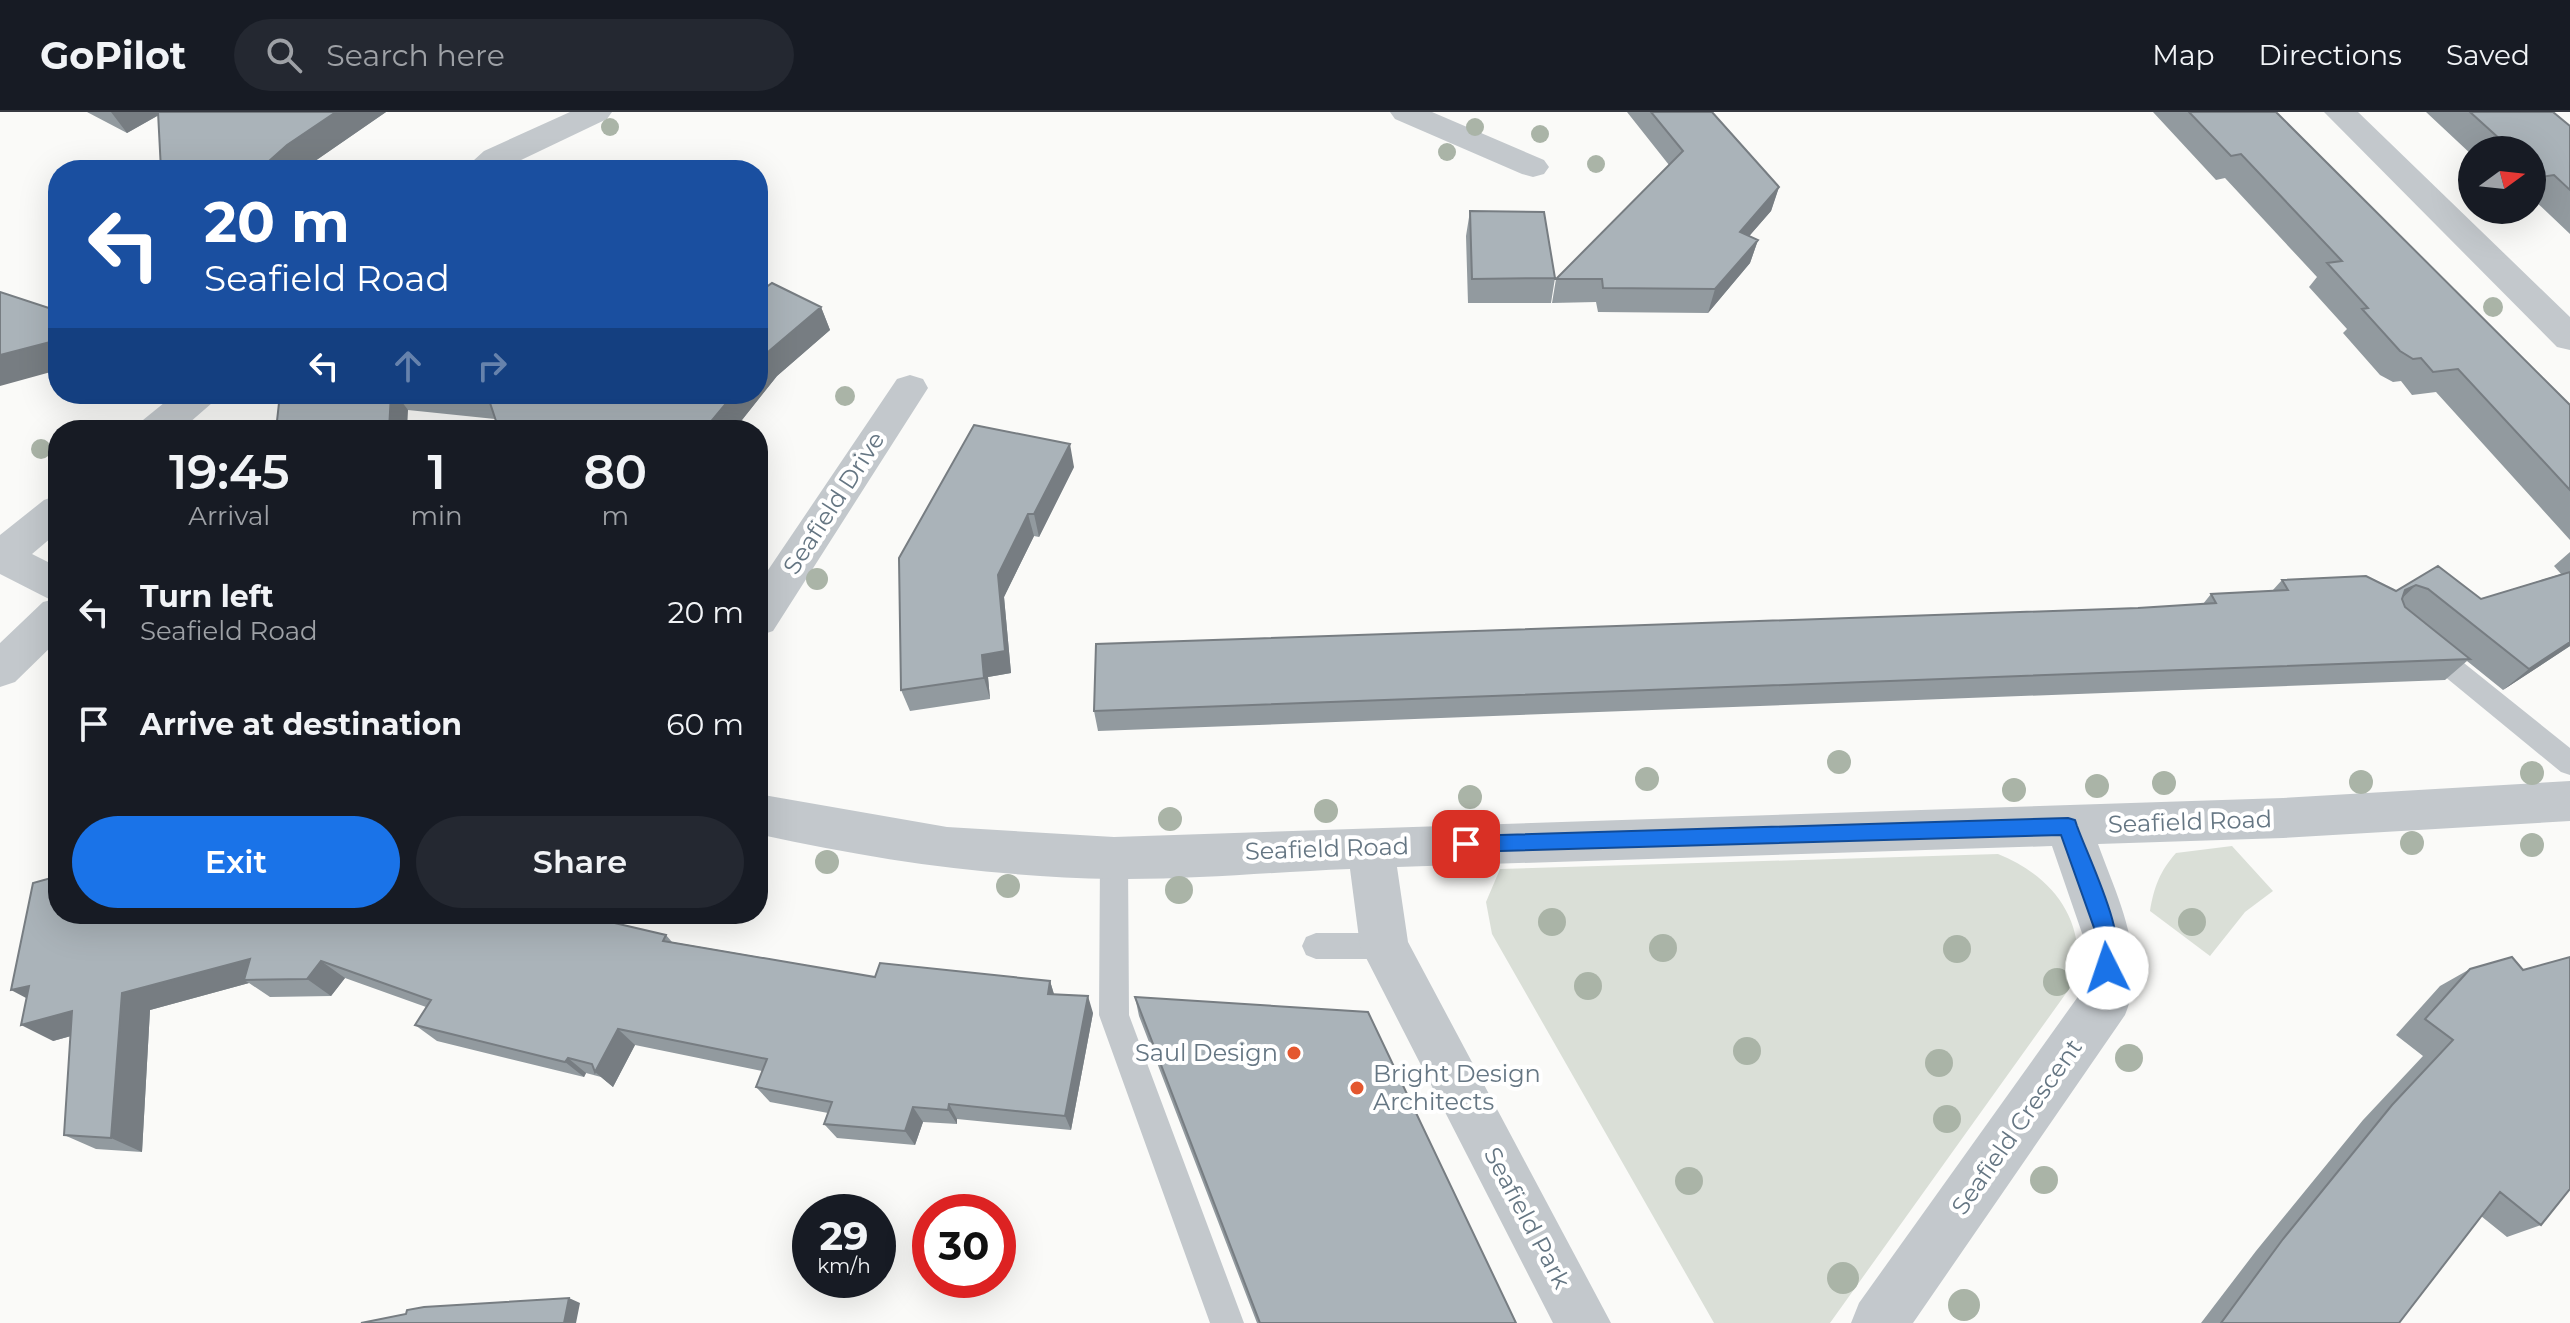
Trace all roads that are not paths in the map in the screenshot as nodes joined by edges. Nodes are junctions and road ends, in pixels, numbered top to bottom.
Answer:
1 (596, 112) edge
2 (1406, 112) edge
3 (2340, 112) edge
4 (495, 160) edge
5 (1533, 167) dead end
6 (2570, 338) edge
7 (910, 388) dead end
8 (187, 404) edge
9 (168, 420) edge
10 (48, 518) edge
11 (1, 555) edge
12 (48, 581) edge
13 (768, 604) edge
14 (48, 624) edge
15 (2406, 630) edge
16 (0, 670) edge
17 (2570, 764) edge
18 (2570, 801) edge
19 (768, 816) edge
20 (2068, 826) junction
21 (1371, 847) junction
22 (1114, 858) junction
23 (1316, 946) dead end
24 (1384, 946) junction
25 (1227, 1323) edge
26 (1583, 1323) edge
27 (1879, 1323) edge

1 - 4 street
2 - 5 street
3 - 6 street
7 - 13 street, Seafield Drive
8 - 9 street
10 - 11 street
11 - 12 street
14 - 16 street
15 - 17 lane
18 - 20 street, Seafield Road
19 - 22 street, Seafield Road
20 - 21 street, Seafield Road
20 - 27 street, Seafield Crescent
21 - 22 street, Seafield Road
21 - 24 street, Seafield Park
22 - 25 lane
23 - 24 lane
24 - 26 street, Seafield Park

